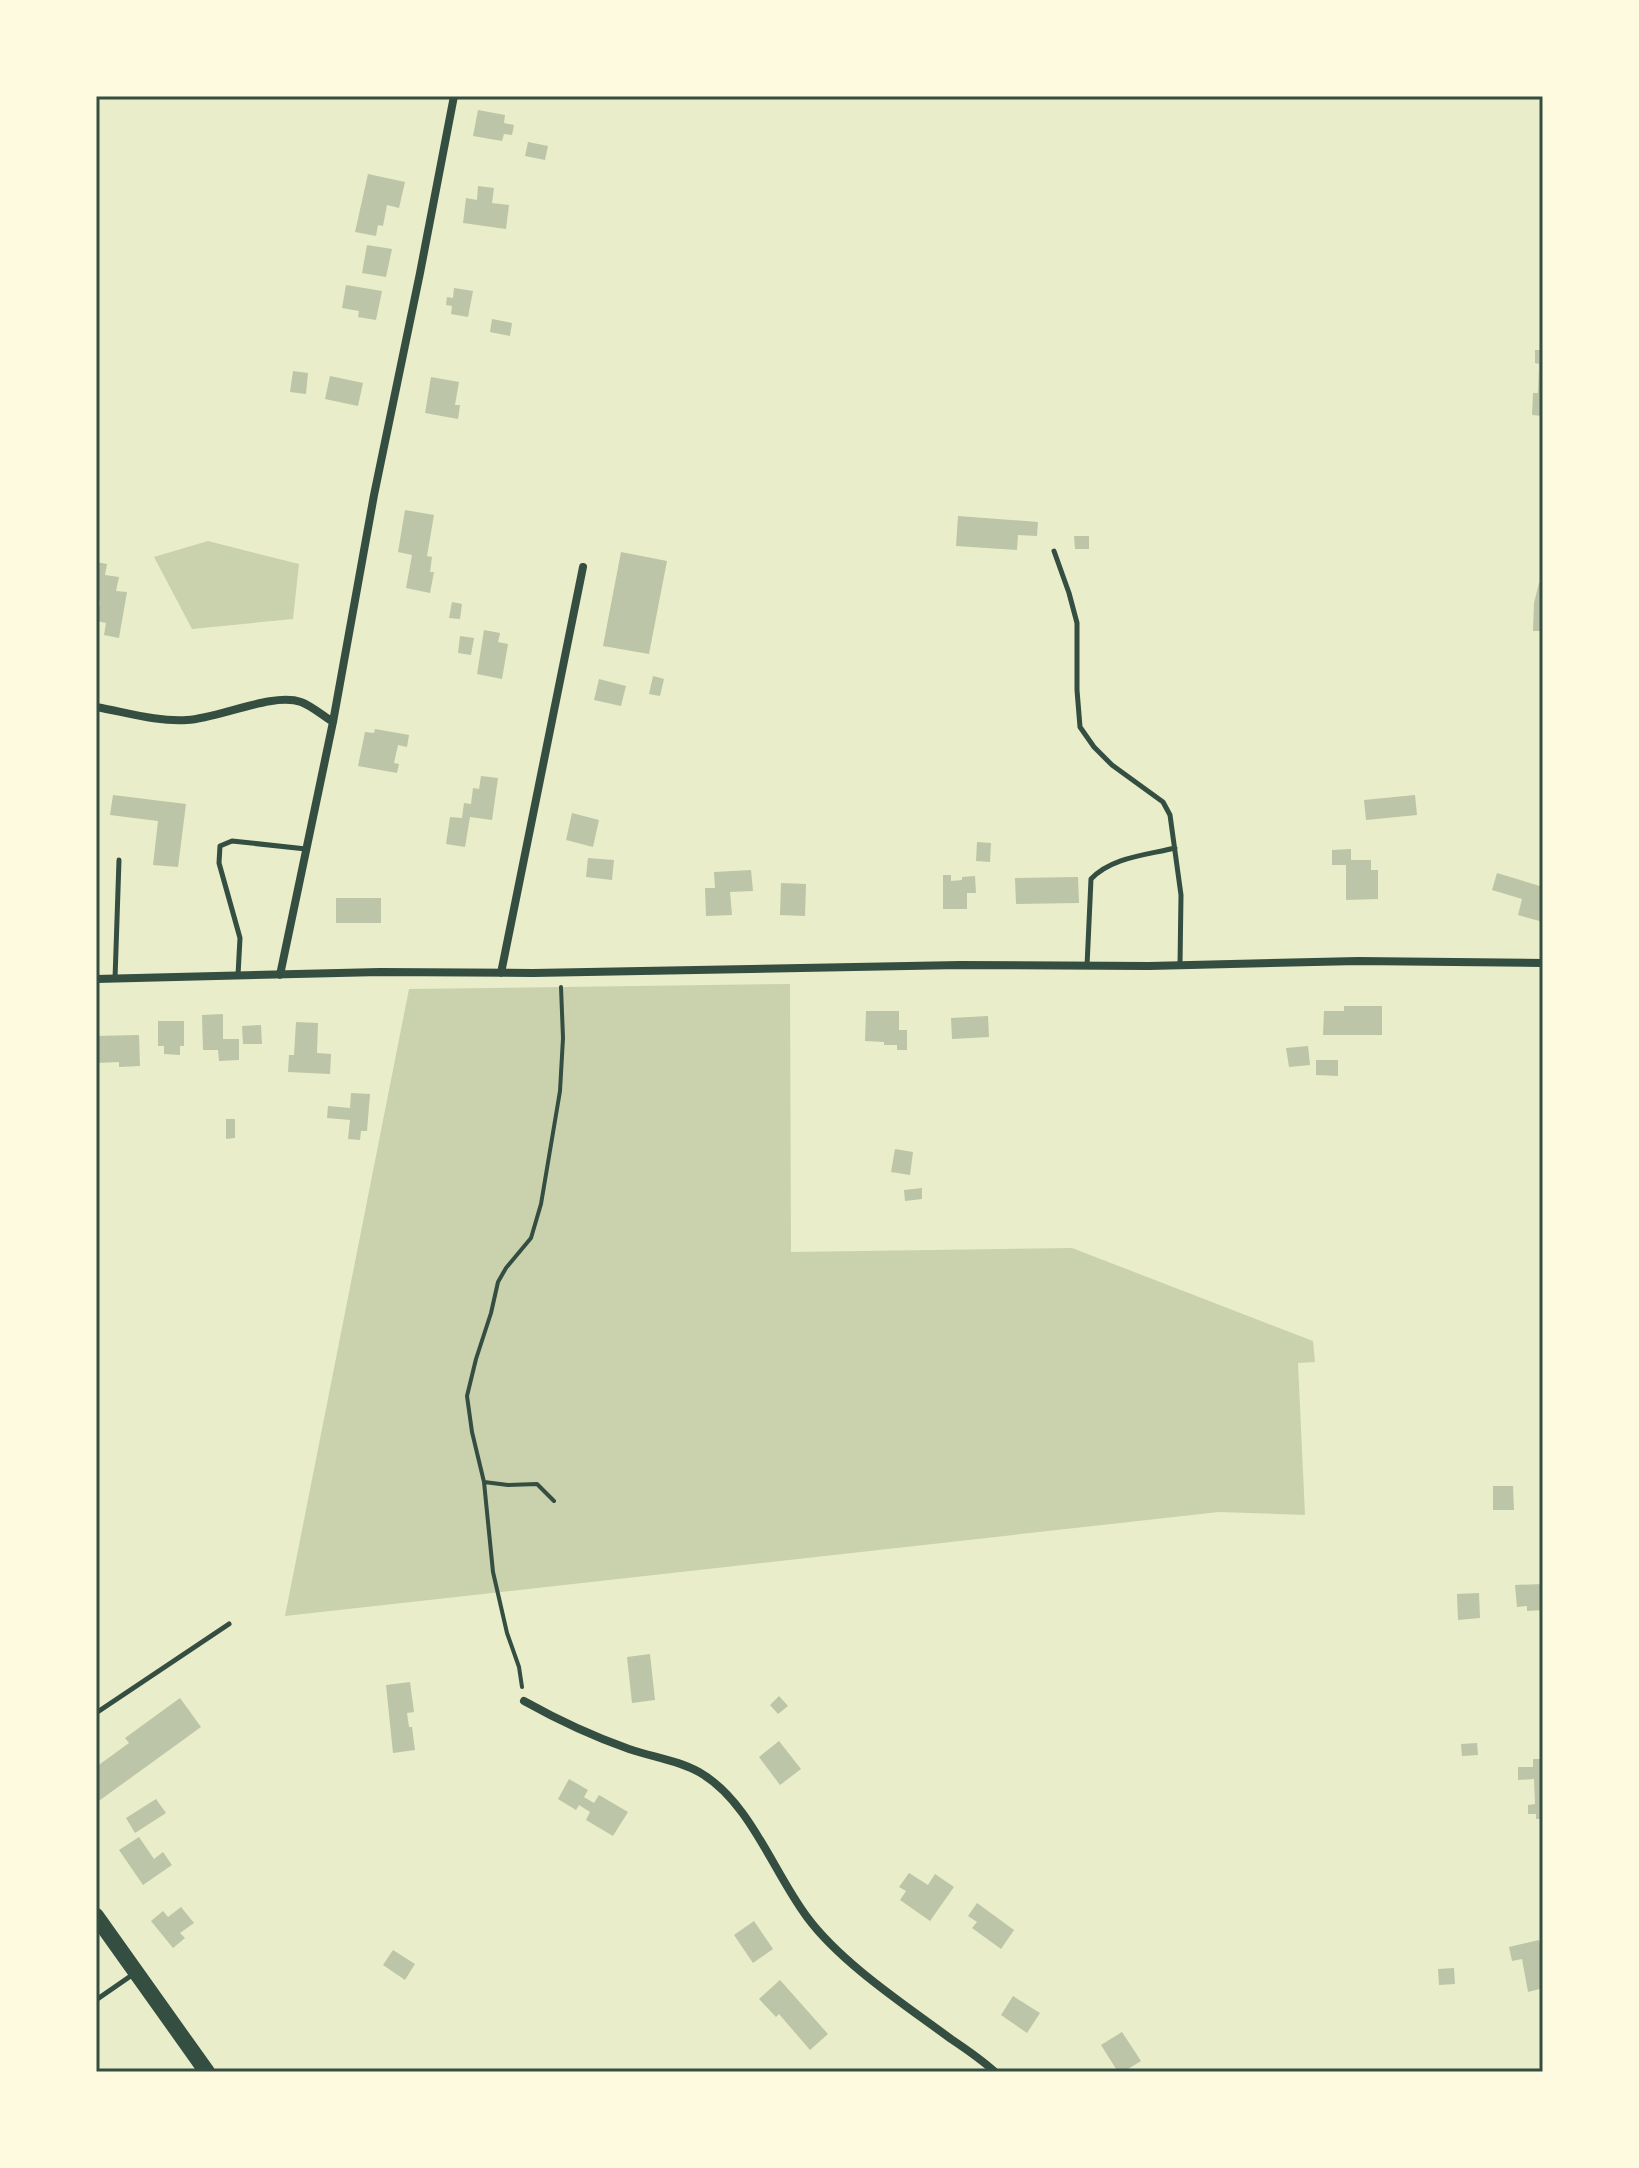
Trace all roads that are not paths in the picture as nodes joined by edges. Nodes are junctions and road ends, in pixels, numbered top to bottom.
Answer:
1 (454, 96) edge
2 (1054, 551) dead end
3 (583, 567) dead end
4 (96, 707) edge
5 (333, 722) junction
6 (1175, 848) junction
7 (306, 849) junction
8 (119, 860) dead end
9 (1543, 963) edge
10 (1180, 965) junction
11 (1087, 966) junction
12 (501, 973) junction
13 (280, 975) junction
14 (238, 976) junction
15 (96, 979) edge
16 (115, 979) junction
17 (229, 1624) dead end
18 (524, 1701) road end
19 (96, 1713) edge
20 (99, 1926) edge
21 (136, 1972) junction
22 (96, 2000) edge
23 (207, 2072) edge
24 (995, 2072) edge

1 - 5 street
2 - 6 lane
3 - 12 street
4 - 5 street
5 - 7 street
6 - 10 lane
6 - 11 lane
7 - 13 street
7 - 14 lane
8 - 16 lane
9 - 10 street
10 - 11 street
11 - 12 street
12 - 13 street
13 - 14 street
14 - 16 street
15 - 16 street
17 - 19 lane
18 - 24 street
20 - 21 highway
21 - 22 lane
21 - 23 highway

